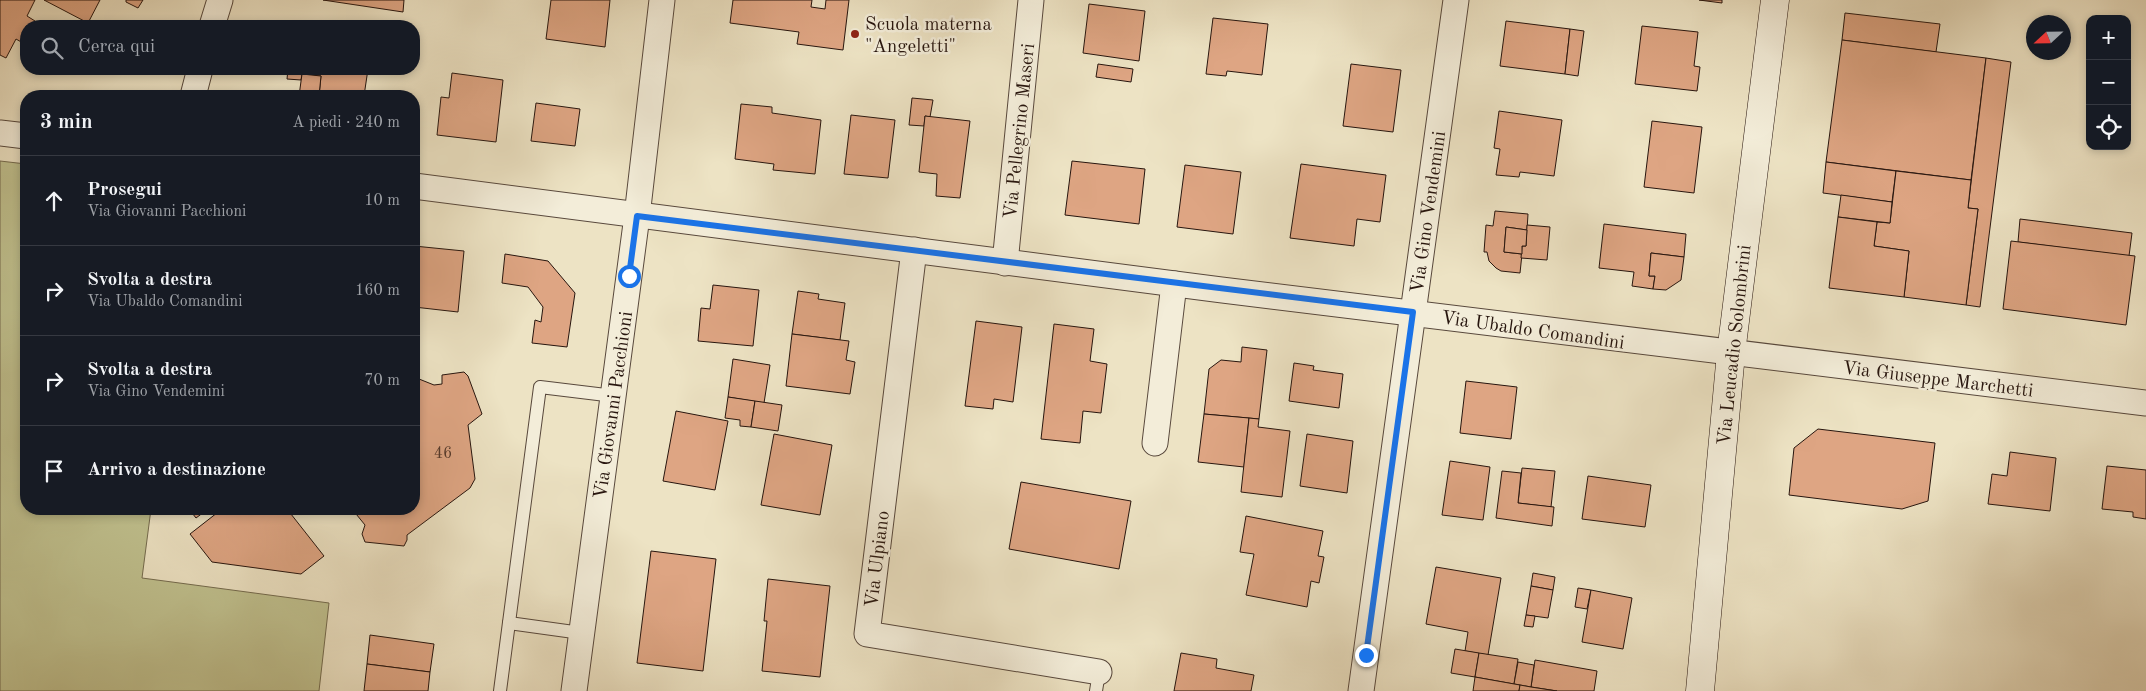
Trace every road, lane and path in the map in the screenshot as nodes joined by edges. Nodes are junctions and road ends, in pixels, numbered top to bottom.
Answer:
1 (220, 0) edge
2 (662, 0) edge
3 (1030, 0) edge
4 (1456, 0) edge
5 (1775, 0) edge
6 (214, 20) edge
7 (198, 75) edge
8 (195, 90) edge
9 (0, 133) edge
10 (20, 135) edge
11 (420, 187) edge
12 (637, 216) junction
13 (914, 250) junction
14 (1005, 262) junction
15 (1174, 284) junction
16 (1413, 312) junction
17 (1731, 353) junction
18 (614, 396) junction
19 (2146, 403) edge
20 (1155, 443) dead end
21 (509, 622) junction
22 (582, 633) junction
23 (1098, 682) edge
24 (500, 691) edge
25 (574, 691) edge
26 (1361, 691) edge
27 (1700, 691) edge

1 - 6 street
2 - 12 street, Via Giovanni Pacchioni
3 - 14 street, Via Pellegrino Maseri
4 - 16 street, Via Gino Vendemini
5 - 17 street, Via Leucadio Solombrini
7 - 8 street
9 - 10 street
11 - 12 street, Via Ubaldo Comandini
12 - 13 street, Via Ubaldo Comandini
12 - 18 street, Via Giovanni Pacchioni
13 - 14 street, Via Ubaldo Comandini
13 - 23 street, Via Ulpiano
14 - 15 street, Via Ubaldo Comandini
15 - 16 street, Via Ubaldo Comandini
15 - 20 street
16 - 17 street, Via Ubaldo Comandini
16 - 26 street, Via Gino Vendemini
17 - 19 street, Via Giuseppe Marchetti
17 - 27 street, Via Leucadio Solombrini
18 - 21 lane
18 - 22 street, Via Giovanni Pacchioni
21 - 22 lane
21 - 24 lane
22 - 25 street, Via Giovanni Pacchioni

